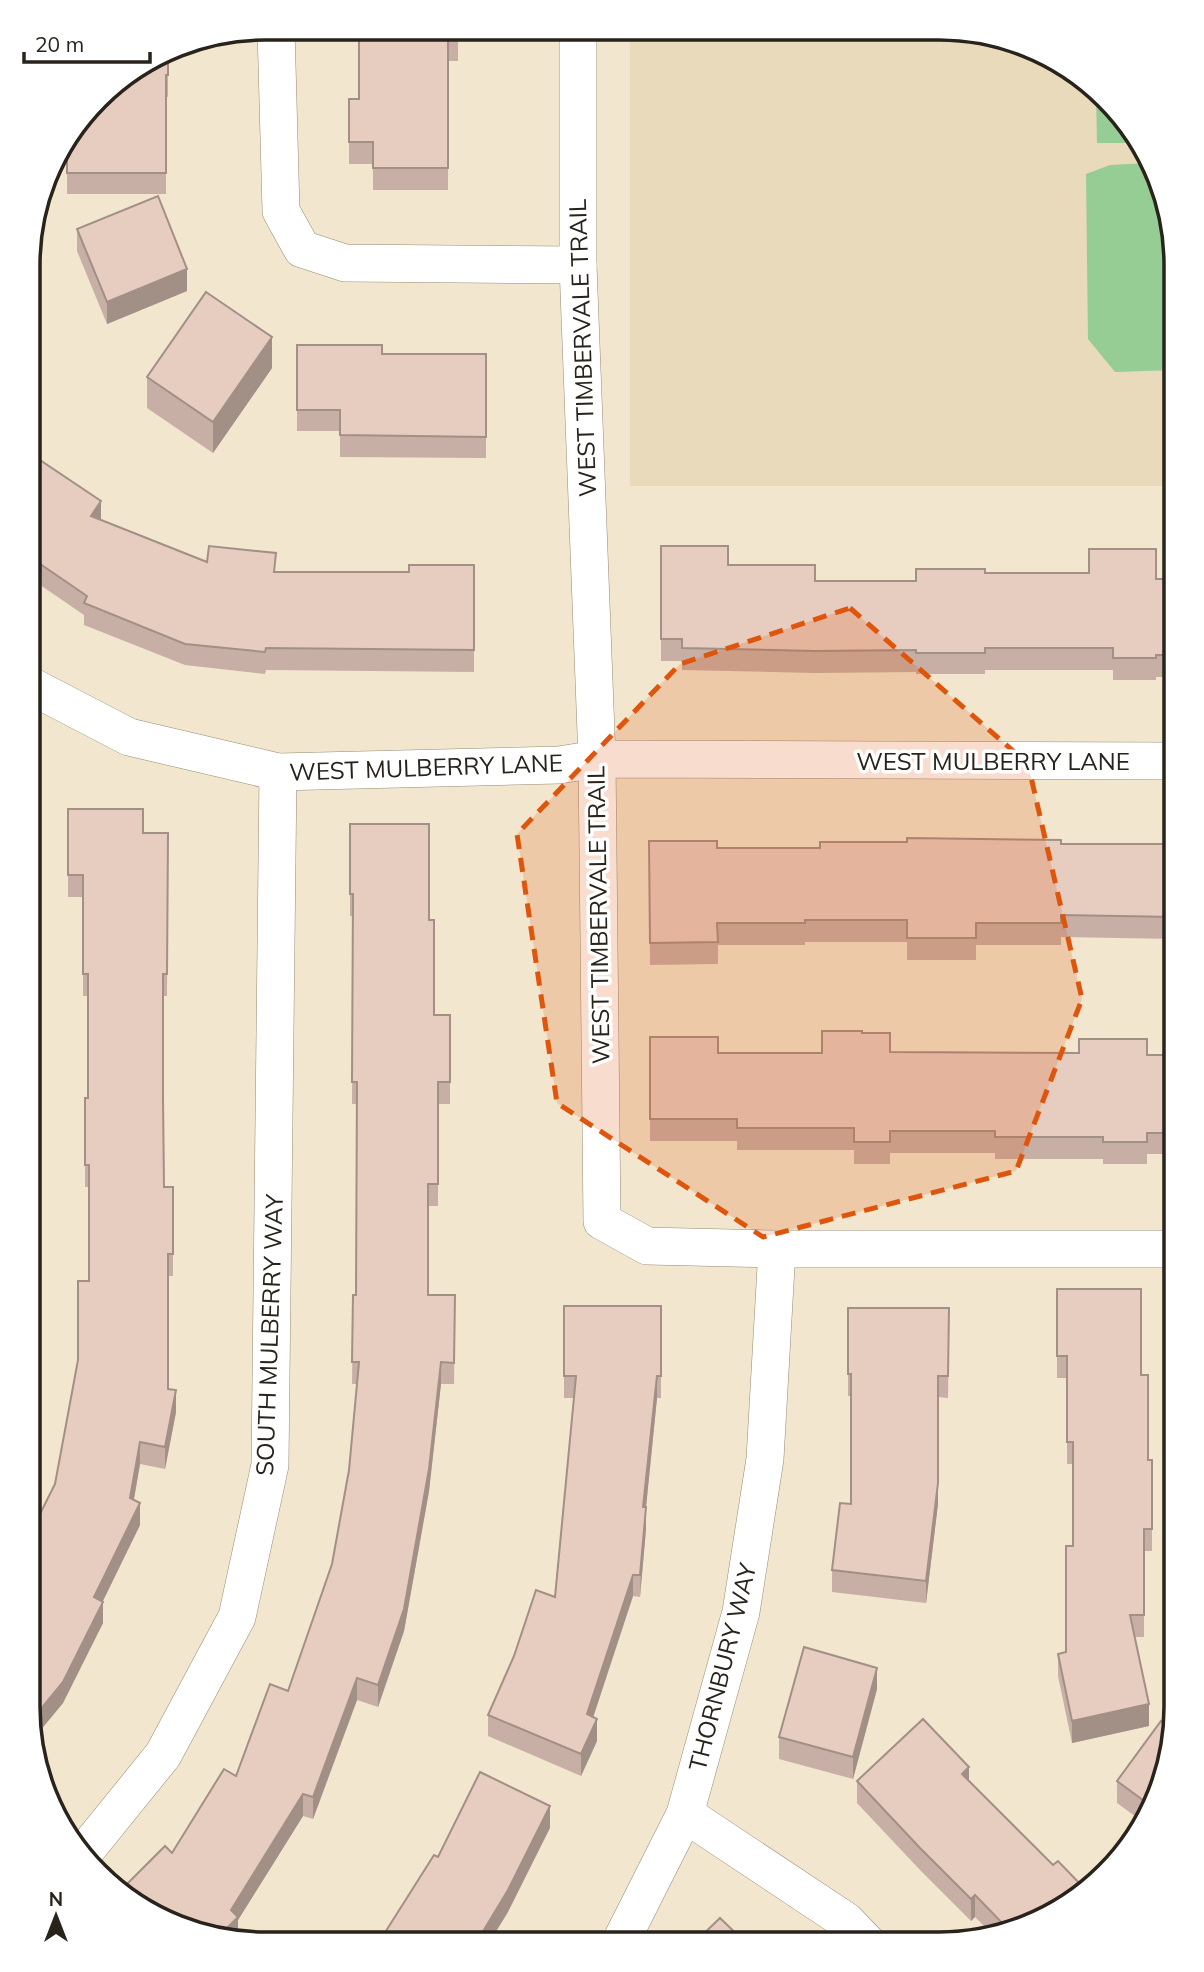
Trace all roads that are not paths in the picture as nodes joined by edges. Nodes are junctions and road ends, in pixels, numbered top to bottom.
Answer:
1 (276, 40) edge
2 (578, 40) edge
3 (578, 265) junction
4 (40, 691) edge
5 (597, 759) junction
6 (1164, 761) edge
7 (278, 772) junction
8 (777, 1249) junction
9 (1163, 1249) edge
10 (685, 1814) junction
11 (89, 1846) edge
12 (626, 1932) edge
13 (857, 1932) edge

1 - 3 street
2 - 3 street, WEST TIMBERVALE TRAIL
3 - 5 street, WEST TIMBERVALE TRAIL
4 - 7 street, WEST MULBERRY LANE
5 - 6 street, WEST MULBERRY LANE
5 - 7 street, WEST MULBERRY LANE
5 - 8 street, WEST TIMBERVALE TRAIL
7 - 11 street, SOUTH MULBERRY WAY
8 - 9 street, WEST TIMBERVALE TRAIL
8 - 10 street, THORNBURY WAY
10 - 12 street, THORNBURY WAY
10 - 13 street

